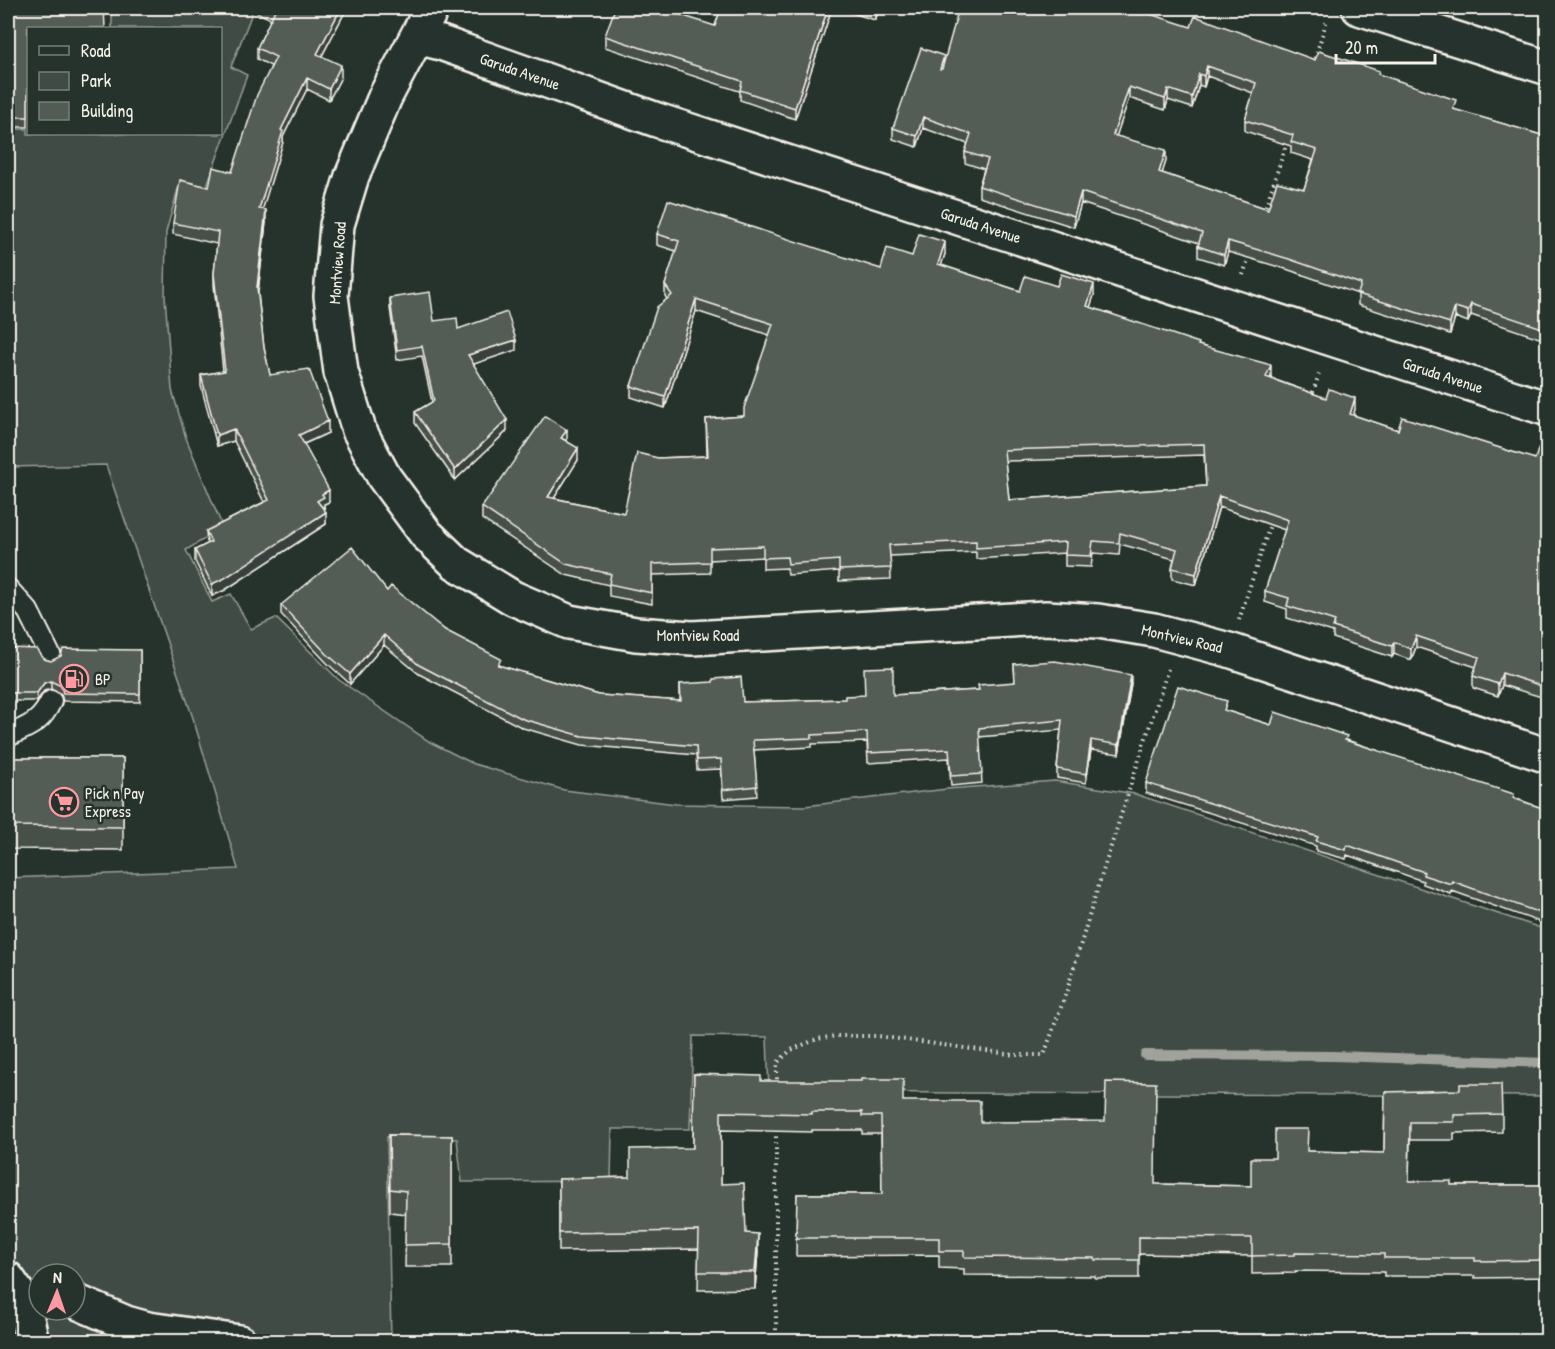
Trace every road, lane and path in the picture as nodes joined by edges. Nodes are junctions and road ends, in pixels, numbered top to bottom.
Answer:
1 (432, 8) edge
2 (1359, 8) edge
3 (1328, 19) dead end
4 (417, 37) junction
5 (1548, 68) edge
6 (1309, 74) edge
7 (1291, 129) edge
8 (1262, 218) edge
9 (1251, 251) edge
10 (1233, 307) junction
11 (1330, 339) junction
12 (1309, 406) edge
13 (1548, 409) edge
14 (1273, 517) edge
15 (8, 589) edge
16 (1179, 637) junction
17 (1229, 650) junction
18 (51, 657) dead end
19 (51, 701) dead end
20 (8, 736) edge
21 (1548, 756) edge
22 (777, 1095) edge
23 (776, 1127) edge
24 (8, 1270) edge
25 (8, 1279) edge
26 (27, 1279) edge
27 (87, 1306) edge
28 (32, 1341) edge
29 (240, 1341) edge
30 (776, 1341) edge

1 - 4 street, Montview Road
2 - 5 street
3 - 6 path
4 - 10 street, Garuda Avenue
4 - 16 street, Montview Road
7 - 8 path
9 - 10 path
10 - 11 street, Garuda Avenue
11 - 12 path
11 - 13 street, Garuda Avenue
14 - 17 path
15 - 18 lane
16 - 17 street, Montview Road
16 - 22 path
17 - 21 street, Montview Road
19 - 20 lane
23 - 30 path
24 - 26 street
25 - 28 street
27 - 29 street

